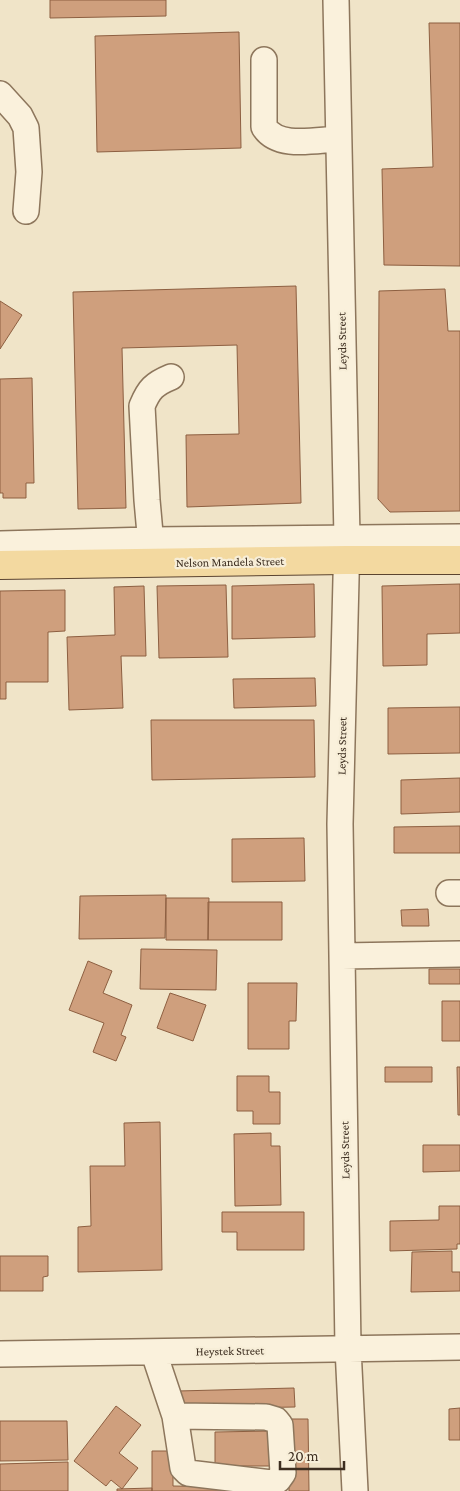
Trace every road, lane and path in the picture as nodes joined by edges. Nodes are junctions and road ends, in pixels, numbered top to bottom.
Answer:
1 (336, 0) edge
2 (264, 60) dead end
3 (0, 94) edge
4 (338, 139) junction
5 (26, 211) dead end
6 (171, 377) dead end
7 (460, 537) edge
8 (0, 544) edge
9 (347, 549) junction
10 (151, 552) junction
11 (460, 560) edge
12 (0, 565) edge
13 (460, 954) edge
14 (342, 956) junction
15 (460, 1347) edge
16 (348, 1348) junction
17 (154, 1353) junction
18 (0, 1354) edge
19 (175, 1416) junction
20 (355, 1491) edge

1 - 4 street, Leyds Street
2 - 4 street
3 - 5 street
4 - 9 street, Leyds Street
6 - 10 street
7 - 9 street
8 - 10 street
9 - 10 main road, Nelson Mandela Street
9 - 11 main road, Nelson Mandela Street
9 - 14 street, Leyds Street
10 - 12 main road, Nelson Mandela Street
13 - 14 street
14 - 16 street, Leyds Street
15 - 16 street, Heystek Street
16 - 17 street, Heystek Street
16 - 20 street, Leyds Street
17 - 18 street, Heystek Street
17 - 19 street
19 - 19 street

